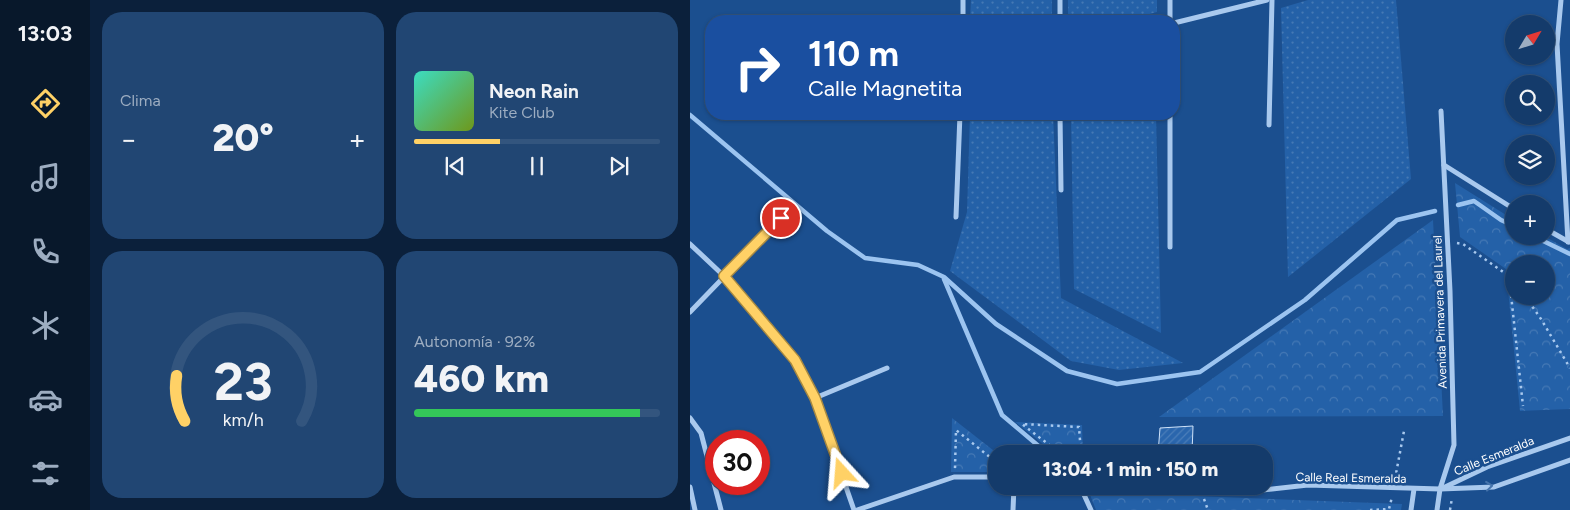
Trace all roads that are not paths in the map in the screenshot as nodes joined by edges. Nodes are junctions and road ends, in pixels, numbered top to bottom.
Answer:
1 (963, 0) edge
2 (1060, 0) edge
3 (1170, 0) edge
4 (1267, 0) edge
5 (1272, 0) edge
6 (1561, 0) edge
7 (963, 15) edge
8 (1060, 15) edge
9 (1170, 15) edge
10 (1180, 22) edge
11 (1441, 111) dead end
12 (960, 120) edge
13 (1060, 120) edge
14 (1170, 120) edge
15 (1269, 125) dead end
16 (1444, 165) junction
17 (1061, 190) dead end
18 (1505, 203) edge
19 (956, 217) dead end
20 (781, 218) dead end
21 (1555, 234) edge
22 (1569, 242) edge
23 (690, 244) edge
24 (1170, 247) dead end
25 (724, 276) junction
26 (690, 312) edge
27 (887, 368) dead end
28 (815, 398) junction
29 (690, 418) edge
30 (1570, 438) edge
31 (1570, 460) edge
32 (988, 477) edge
33 (690, 487) edge
34 (1414, 488) junction
35 (1273, 489) edge
36 (1440, 489) junction
37 (1014, 495) edge
38 (1084, 495) edge
39 (695, 510) edge
40 (721, 510) edge
41 (856, 510) edge
42 (1013, 510) edge
43 (1091, 510) edge
44 (1412, 510) edge
45 (1437, 510) edge

1 - 7 street
2 - 8 street
3 - 9 street
4 - 10 street
5 - 15 street
6 - 22 street
11 - 16 street, Avenida Primavera del Laurel
12 - 19 street
13 - 17 street
14 - 24 street
16 - 18 street
16 - 36 street, Avenida Primavera del Laurel
20 - 25 street
21 - 22 street
23 - 25 street
25 - 26 street
25 - 28 street
27 - 28 street
28 - 41 street
29 - 40 street
30 - 36 street, Calle Esmeralda
36 -> 31 street, Calle Esmeralda
32 - 41 street
33 - 39 street
34 - 35 street, Calle Real Esmeralda
34 - 36 street, Calle Real Esmeralda
34 - 44 street
36 - 45 street, Avenida Primavera del Laurel
37 - 42 street
38 - 43 street

